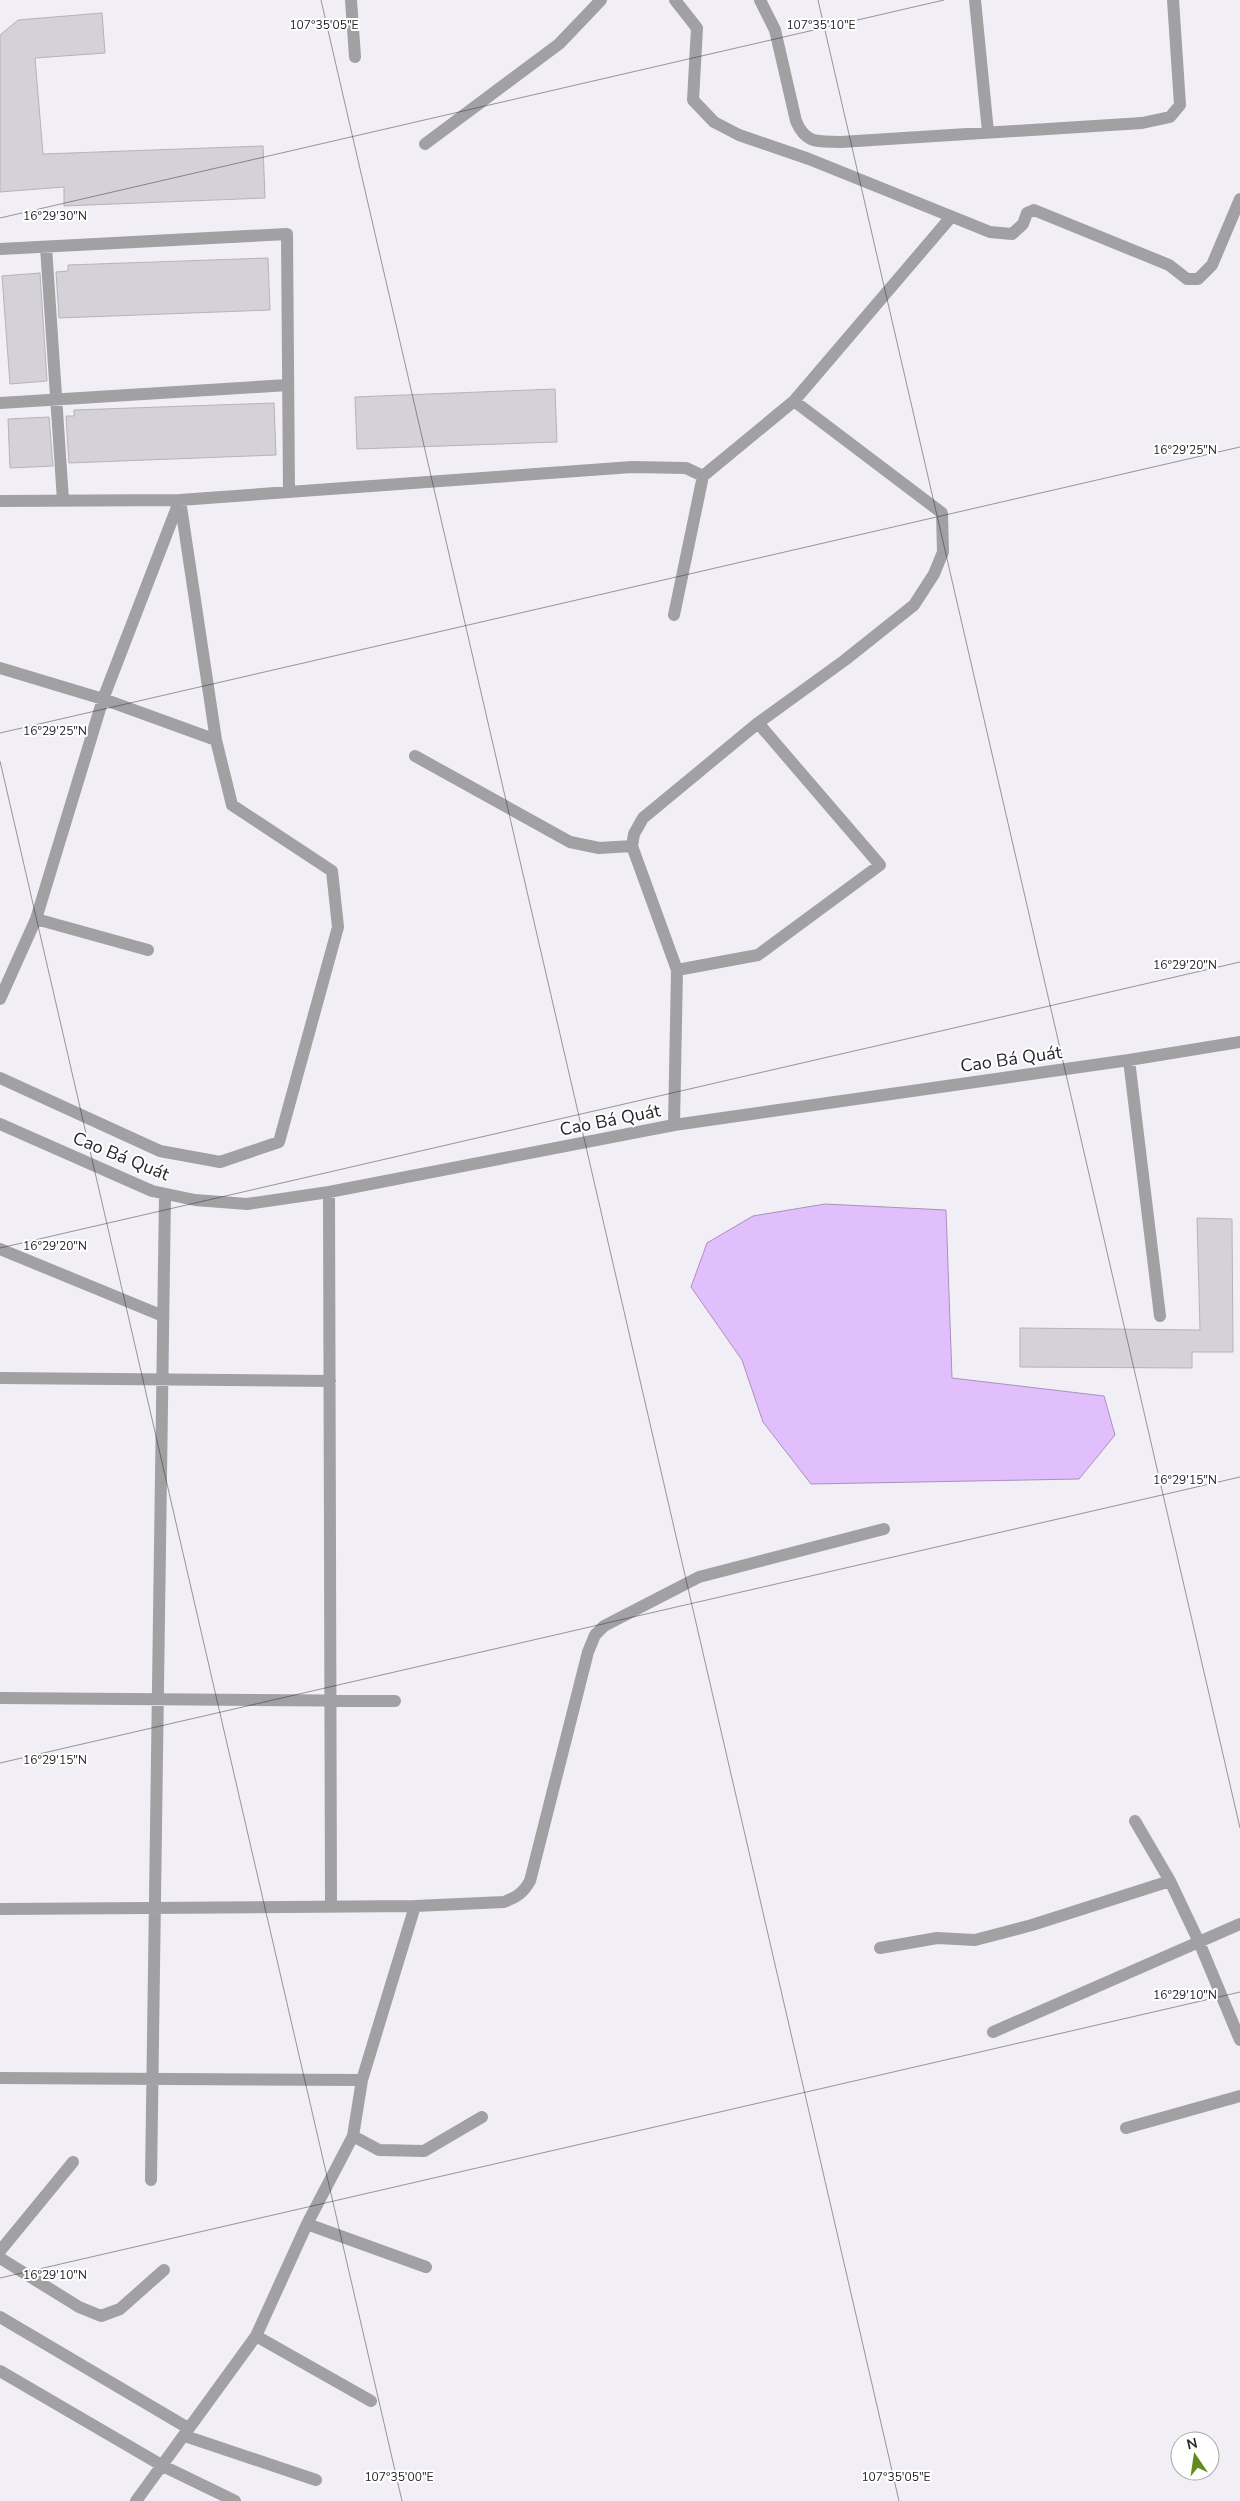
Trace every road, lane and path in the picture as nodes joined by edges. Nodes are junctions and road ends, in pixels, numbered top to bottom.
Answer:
1 (351, 0) edge
2 (601, 0) edge
3 (675, 0) edge
4 (760, 0) edge
5 (975, 0) edge
6 (1173, 0) edge
7 (355, 57) dead end
8 (988, 132) junction
9 (425, 144) dead end
10 (1240, 199) edge
11 (951, 218) junction
12 (46, 247) junction
13 (0, 249) edge
14 (288, 385) junction
15 (56, 399) junction
16 (794, 401) junction
17 (0, 403) edge
18 (703, 476) junction
19 (289, 492) junction
20 (63, 500) junction
21 (180, 500) junction
22 (0, 501) edge
23 (674, 615) dead end
24 (0, 668) edge
25 (103, 699) junction
26 (758, 723) junction
27 (216, 740) junction
28 (415, 756) dead end
29 (632, 846) junction
30 (36, 919) junction
31 (148, 950) dead end
32 (677, 970) junction
33 (0, 999) edge
34 (1240, 1042) edge
35 (1129, 1060) junction
36 (0, 1078) edge
37 (0, 1124) edge
38 (674, 1125) junction
39 (329, 1192) junction
40 (165, 1194) junction
41 (0, 1249) edge
42 (163, 1316) junction
43 (1160, 1316) dead end
44 (0, 1378) edge
45 (163, 1379) junction
46 (330, 1381) junction
47 (884, 1529) dead end
48 (0, 1698) edge
49 (158, 1699) junction
50 (330, 1700) junction
51 (395, 1701) dead end
52 (1135, 1821) dead end
53 (1170, 1881) junction
54 (331, 1906) junction
55 (415, 1906) junction
56 (155, 1908) junction
57 (0, 1909) edge
58 (1240, 1924) edge
59 (1199, 1942) junction
60 (880, 1948) dead end
61 (993, 2032) dead end
62 (1240, 2040) edge
63 (0, 2078) edge
64 (153, 2078) junction
65 (362, 2080) junction
66 (1240, 2096) edge
67 (482, 2117) dead end
68 (1126, 2128) dead end
69 (353, 2136) junction
70 (73, 2162) dead end
71 (151, 2180) dead end
72 (307, 2224) junction
73 (0, 2251) edge
74 (0, 2258) edge
75 (426, 2267) dead end
76 (164, 2270) dead end
77 (0, 2317) edge
78 (256, 2336) junction
79 (0, 2371) edge
80 (372, 2401) dead end
81 (187, 2432) junction
82 (163, 2466) junction
83 (316, 2480) dead end
84 (136, 2501) edge
85 (235, 2501) edge

1 - 7 street
2 - 9 street
3 - 11 street
4 - 8 street
5 - 8 street
6 - 8 street
10 - 11 street
11 - 16 street
12 - 13 street
12 - 14 street
12 - 15 street
14 - 15 street
14 - 19 street
15 - 17 street
15 - 20 street
16 - 18 street
16 - 26 street
18 - 19 street
18 - 23 street
19 - 21 street
20 - 21 street
20 - 22 street
21 - 25 street
21 - 27 street
24 - 25 street
25 - 27 street
25 - 30 street
26 - 29 street
26 - 32 street
27 - 36 street
28 - 29 street
29 - 32 street
30 - 31 street
30 - 33 street
32 - 38 street
34 - 35 street, Cao Bá Quát
35 - 38 street, Cao Bá Quát
35 - 43 street
37 - 40 street, Cao Bá Quát
38 - 39 street, Cao Bá Quát
39 - 40 street, Cao Bá Quát
39 - 46 street
40 - 42 street
41 - 42 street
42 - 45 street
44 - 45 street
45 - 46 street
45 - 49 street
46 - 50 street
47 - 55 street
48 - 49 street
49 - 50 street
49 - 56 street
50 - 51 street
50 - 54 street
52 - 53 street
53 - 59 street
53 - 60 street
54 - 55 street
54 - 56 street
55 - 65 street
56 - 57 street
56 - 64 street
58 - 59 street
59 - 61 street
59 - 62 street
63 - 64 street
64 - 65 street
64 - 71 street
65 - 69 street
66 - 68 street
67 - 69 street
69 - 72 street
70 - 73 street
72 - 75 street
72 - 78 street
74 - 76 street
77 - 81 street
78 - 80 street
78 - 81 street
79 - 82 street
81 - 82 street
81 - 83 street
82 - 84 street
82 - 85 street

